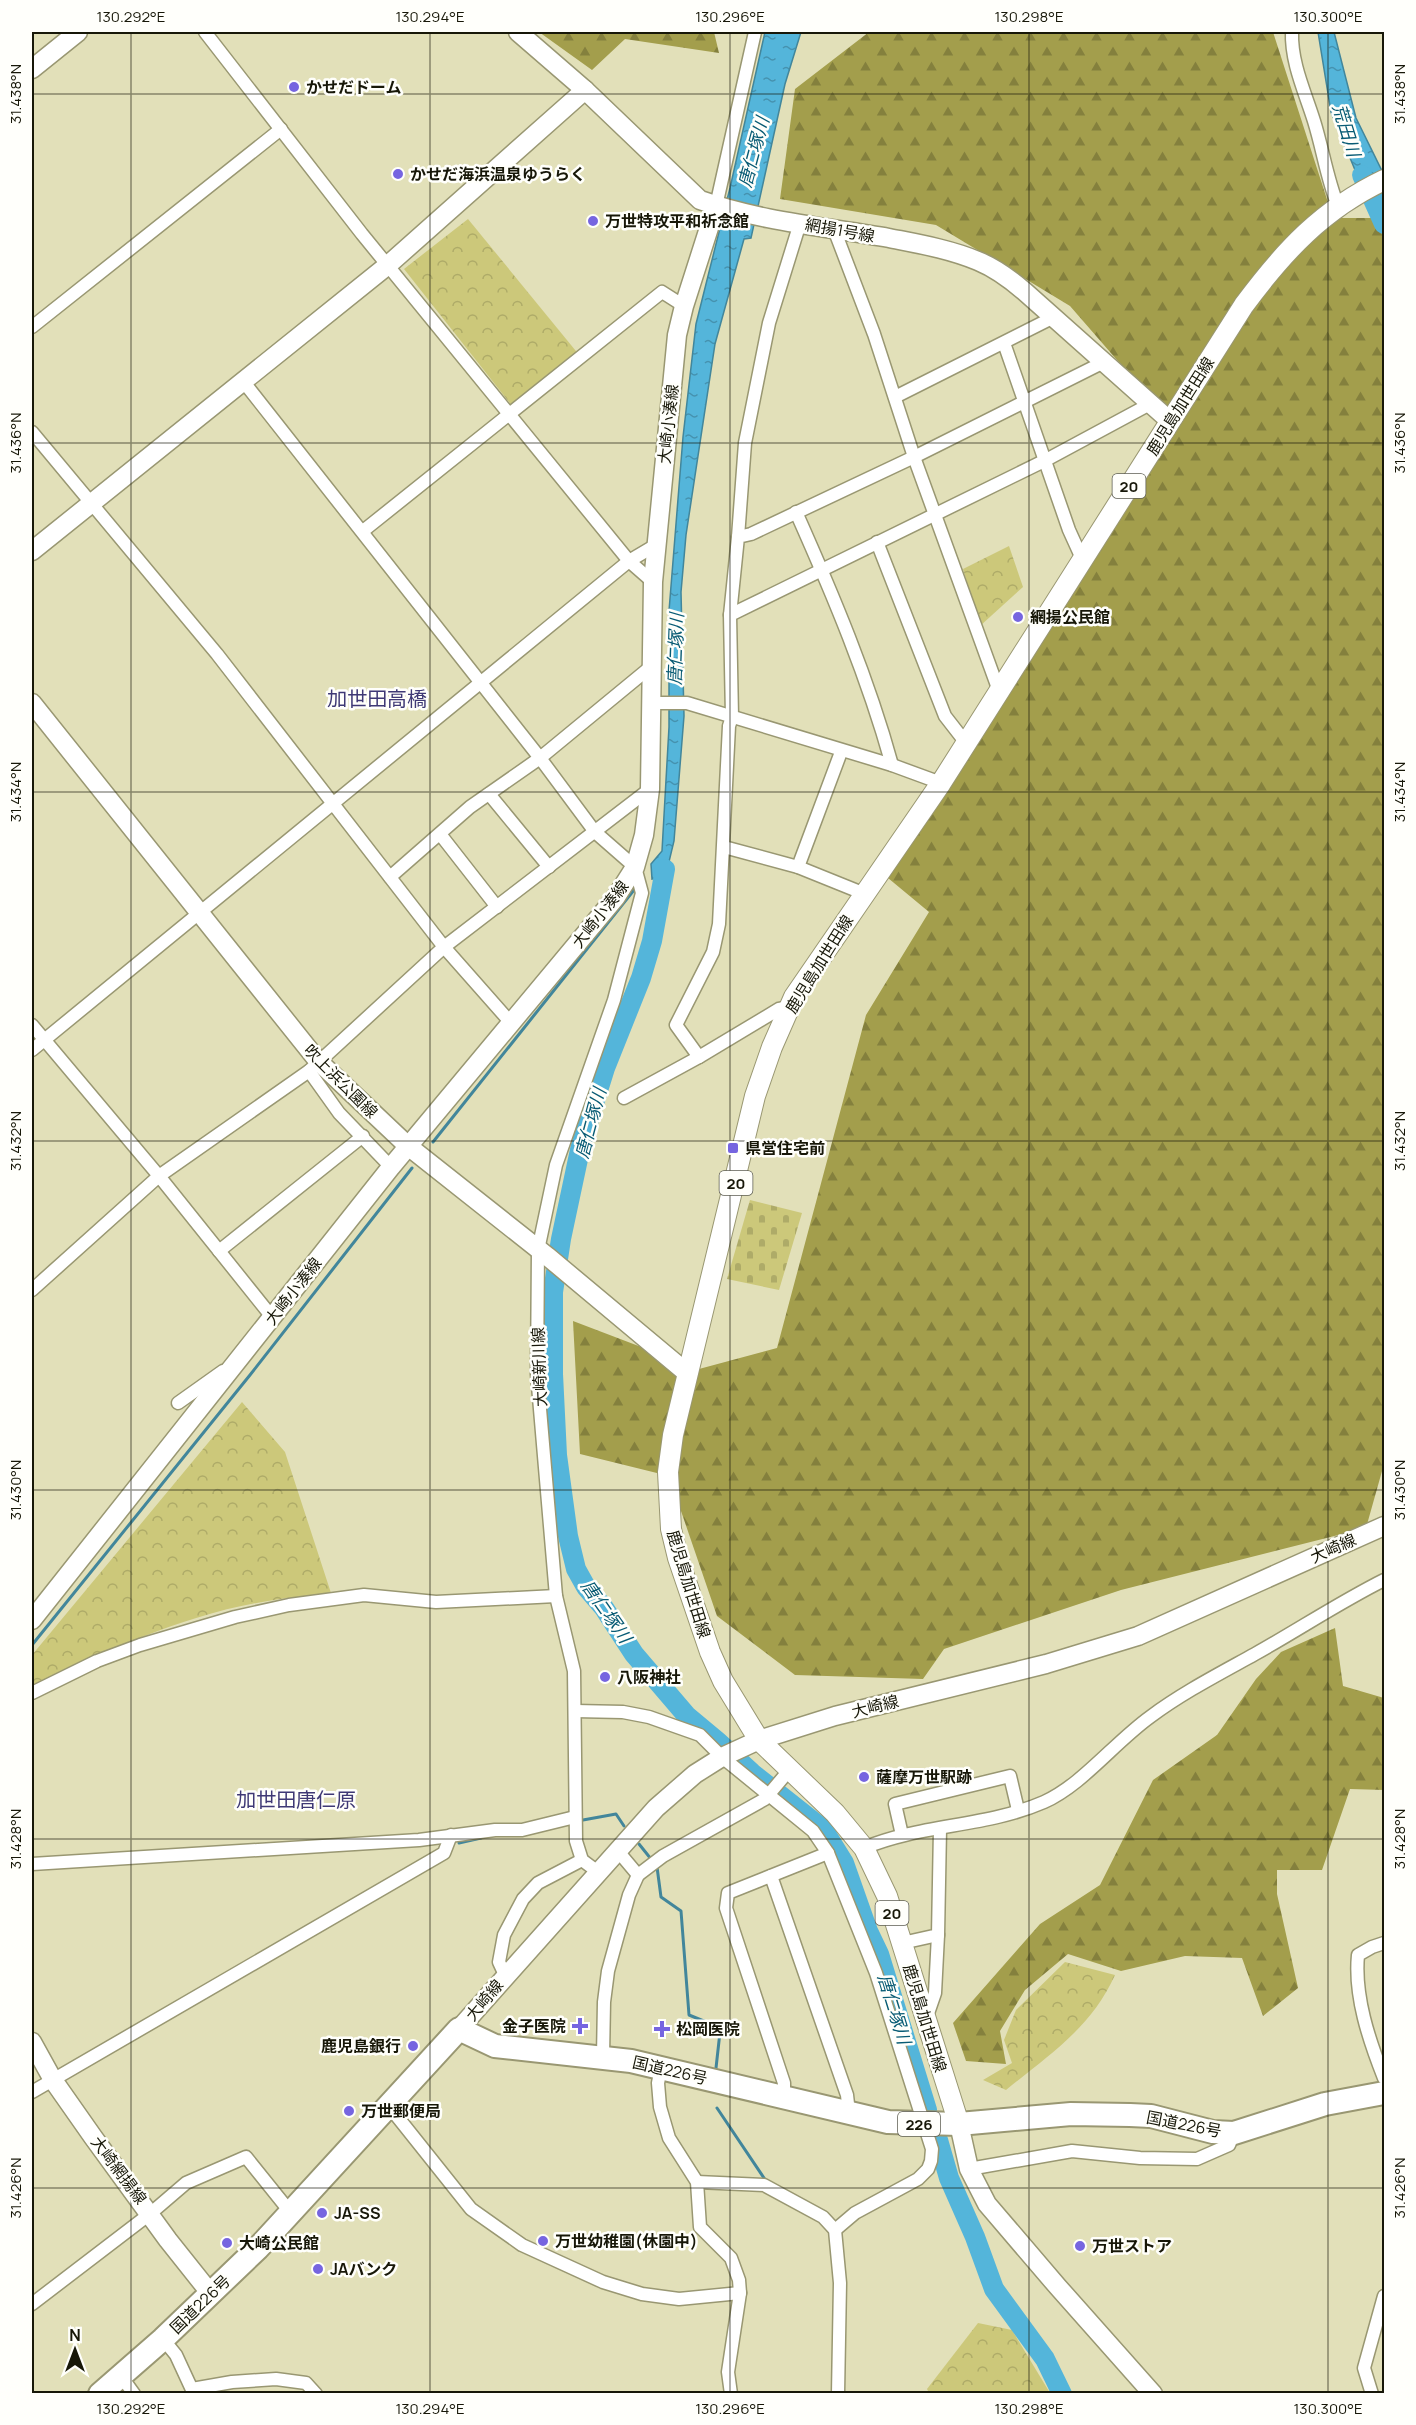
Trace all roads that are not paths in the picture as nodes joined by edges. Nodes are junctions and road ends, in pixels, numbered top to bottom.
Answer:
1 (78, 32) edge
2 (205, 32) edge
3 (518, 32) edge
4 (754, 32) edge
5 (1292, 32) edge
6 (32, 69) edge
7 (585, 90) junction
8 (281, 129) junction
9 (1384, 180) edge
10 (1344, 202) junction
11 (717, 206) junction
12 (800, 223) junction
13 (834, 229) junction
14 (388, 265) junction
15 (684, 306) junction
16 (1054, 317) junction
17 (32, 327) edge
18 (1004, 343) junction
19 (1104, 362) junction
20 (243, 381) junction
21 (895, 397) junction
22 (1024, 402) junction
23 (1150, 404) junction
24 (510, 413) junction
25 (1170, 421) junction
26 (32, 432) edge
27 (914, 457) junction
28 (1046, 460) junction
29 (92, 503) junction
30 (796, 512) junction
31 (936, 515) junction
32 (363, 531) junction
33 (738, 537) junction
34 (877, 542) junction
35 (656, 545) junction
36 (32, 551) edge
37 (1087, 555) junction
38 (629, 561) junction
39 (821, 569) junction
40 (653, 582) junction
41 (730, 615) junction
42 (653, 665) junction
43 (482, 683) junction
44 (999, 692) junction
45 (32, 703) edge
46 (658, 703) junction
47 (732, 717) junction
48 (966, 742) junction
49 (841, 752) junction
50 (540, 758) junction
51 (892, 765) junction
52 (941, 783) junction
53 (650, 789) junction
54 (489, 794) junction
55 (333, 805) junction
56 (595, 832) junction
57 (440, 834) junction
58 (724, 847) junction
59 (549, 867) junction
60 (635, 867) junction
61 (798, 867) junction
62 (390, 877) junction
63 (865, 894) junction
64 (497, 907) junction
65 (199, 913) junction
66 (444, 947) junction
67 (790, 1007) junction
68 (512, 1024) junction
69 (32, 1025) edge
70 (44, 1040) junction
71 (32, 1050) edge
72 (699, 1057) junction
73 (313, 1066) junction
74 (624, 1098) dead end
75 (363, 1136) junction
76 (408, 1146) junction
77 (391, 1167) junction
78 (159, 1176) junction
79 (219, 1251) junction
80 (542, 1253) junction
81 (32, 1290) edge
82 (272, 1317) junction
83 (697, 1335) junction
84 (662, 1352) junction
85 (238, 1360) junction
86 (687, 1372) junction
87 (178, 1403) dead end
88 (1384, 1526) edge
89 (1384, 1580) edge
90 (556, 1596) junction
91 (32, 1620) edge
92 (32, 1693) edge
93 (575, 1711) junction
94 (759, 1740) junction
95 (730, 1753) junction
96 (786, 1774) junction
97 (771, 1794) junction
98 (1018, 1810) junction
99 (574, 1817) junction
100 (940, 1829) junction
101 (902, 1834) junction
102 (451, 1835) junction
103 (864, 1848) junction
104 (616, 1850) junction
105 (828, 1853) junction
106 (582, 1860) junction
107 (32, 1864) edge
108 (598, 1872) junction
109 (638, 1875) junction
110 (771, 1876) junction
111 (938, 1935) junction
112 (902, 1943) junction
113 (1384, 1943) edge
114 (505, 1975) junction
115 (925, 2020) junction
116 (459, 2029) junction
117 (32, 2042) edge
118 (603, 2056) junction
119 (661, 2068) junction
120 (1384, 2078) edge
121 (54, 2080) junction
122 (32, 2092) edge
123 (1384, 2093) edge
124 (784, 2098) junction
125 (388, 2105) junction
126 (849, 2113) junction
127 (925, 2124) junction
128 (959, 2124) junction
129 (1234, 2133) junction
130 (969, 2169) junction
131 (697, 2182) junction
132 (151, 2213) junction
133 (291, 2214) junction
134 (835, 2230) junction
135 (740, 2293) junction
136 (212, 2294) junction
137 (1384, 2296) edge
138 (32, 2304) edge
139 (163, 2339) junction
140 (127, 2385) edge
141 (193, 2391) edge
142 (100, 2394) edge
143 (316, 2394) edge
144 (731, 2394) edge
145 (838, 2394) edge
146 (1153, 2394) edge
147 (1372, 2394) edge

1 - 6 street
2 - 8 street
3 - 7 street, 網揚1号線
4 - 11 street, 大崎小湊線
5 - 10 street
7 - 11 street, 網揚1号線
7 - 14 street
8 - 14 street
8 - 17 street
9 - 10 main road, 鹿児島加世田線 / 20
10 - 25 main road, 鹿児島加世田線 / 20
11 - 12 street, 網揚1号線
11 - 15 street, 大崎小湊線
12 - 13 street, 網揚1号線
12 - 33 street
13 - 16 street, 網揚1号線
13 - 21 street
14 - 20 street
14 - 24 street
15 - 24 street
15 - 35 street, 大崎小湊線
16 - 18 street
16 - 19 street, 網揚1号線
18 - 21 street
18 - 22 street
19 - 22 street
19 - 23 street, 網揚1号線
20 - 29 street
20 - 32 street
21 - 27 street
22 - 27 street
22 - 28 street
23 - 25 street, 網揚1号線
23 - 28 street
24 - 32 street
24 - 38 street
25 - 37 main road, 鹿児島加世田線 / 20
26 - 29 street
27 - 30 street
27 - 31 street
28 - 31 street
28 - 37 street
29 - 36 street
29 - 55 street
30 - 33 street
30 - 39 street
31 - 34 street
31 - 44 street
32 - 43 street
33 - 41 street
34 - 39 street
34 - 48 street
35 - 38 street
35 - 40 street, 大崎小湊線
37 - 44 main road, 鹿児島加世田線 / 20
38 - 40 street
38 - 43 street
39 - 41 street
39 - 51 street
40 - 42 street, 大崎小湊線
41 - 47 street
42 - 46 street, 大崎小湊線
42 - 50 street
43 - 50 street
43 - 55 street
44 - 48 main road, 鹿児島加世田線 / 20
45 - 65 street, 吹上浜公園線
46 - 47 street
46 - 53 street, 大崎小湊線
47 - 49 street
47 - 58 street
48 - 52 main road, 鹿児島加世田線 / 20
49 - 51 street
49 - 61 street
50 - 54 street
50 - 56 street
51 - 52 street
52 - 63 main road, 鹿児島加世田線 / 20
53 - 56 street
53 - 60 street, 大崎小湊線
54 - 57 street
54 - 59 street
55 - 62 street
55 - 65 street
56 - 59 street
56 - 60 street
57 - 62 street
57 - 64 street
58 - 61 street
58 - 72 street
59 - 64 street
60 - 68 street, 大崎小湊線
60 - 80 street, 大崎新川線
61 - 63 street
62 - 66 street
63 - 67 main road, 鹿児島加世田線 / 20
64 - 66 street
65 - 70 street
65 - 73 street, 吹上浜公園線
66 - 68 street
66 - 73 street
67 - 72 street
67 - 83 main road, 鹿児島加世田線 / 20
68 - 76 street, 大崎小湊線
69 - 70 street
70 - 71 street
70 - 78 street
72 - 74 street
73 - 75 street
73 - 76 street, 吹上浜公園線
73 - 78 street
75 - 77 street
75 - 79 street
76 - 77 street, 大崎小湊線
76 - 80 street, 吹上浜公園線
77 - 82 street, 大崎小湊線
78 - 79 street
78 - 81 street
79 - 82 street
80 - 84 street, 吹上浜公園線
80 - 90 street, 大崎新川線
82 - 85 street, 大崎小湊線
83 - 84 street
83 - 86 main road, 鹿児島加世田線 / 20
84 - 86 street, 吹上浜公園線
85 - 87 street
85 - 91 street, 大崎小湊線
86 - 94 main road, 鹿児島加世田線 / 20
88 - 94 street, 大崎線
89 - 98 street
90 - 92 street
90 - 93 street, 大崎新川線
93 - 95 street
93 - 99 street, 大崎新川線
94 - 95 street, 大崎線
94 - 96 main road, 鹿児島加世田線 / 20
95 - 97 street
95 - 104 street, 大崎線
96 - 97 street
96 - 103 main road, 鹿児島加世田線 / 20
97 - 105 street
97 - 109 street
98 - 100 street
98 - 101 street
99 - 102 street
99 - 106 street, 大崎新川線
100 - 101 street
100 - 111 street
101 - 103 street
102 - 107 street
102 - 121 street
103 - 112 main road, 鹿児島加世田線 / 20
104 - 108 street, 大崎線
104 - 109 street
105 - 110 street
105 - 127 street
106 - 108 street
106 - 114 street
108 - 114 street, 大崎線
109 - 118 street
110 - 124 street
110 - 126 street
111 - 112 street
111 - 115 street
112 - 115 main road, 鹿児島加世田線 / 20
113 - 120 street
114 - 116 street, 大崎線
115 - 128 main road, 鹿児島加世田線 / 20
116 - 118 highway, 国道226号 / 226
116 - 125 highway, 国道226号
117 - 121 street, 大崎網揚線
118 - 119 highway, 国道226号 / 226
119 - 124 highway, 国道226号 / 226
119 - 131 street
121 - 122 street
121 - 132 street, 大崎網揚線
123 - 129 highway, 国道226号 / 226
124 - 126 highway, 国道226号 / 226
125 - 133 highway, 国道226号
125 - 135 street
126 - 127 highway, 国道226号 / 226
127 - 128 highway, 国道226号 / 226
127 - 134 street
128 - 129 highway, 国道226号 / 226
128 - 130 street
129 - 130 street
130 - 146 street
131 - 134 street
131 - 135 street
132 - 133 street
132 - 136 street, 大崎網揚線
132 - 138 street
133 - 136 highway, 国道226号
134 - 145 street
135 - 144 street
136 - 139 highway, 国道226号
137 - 147 street
139 - 140 highway, 国道226号
139 - 141 street
140 - 142 highway, 国道226号
141 - 143 street

